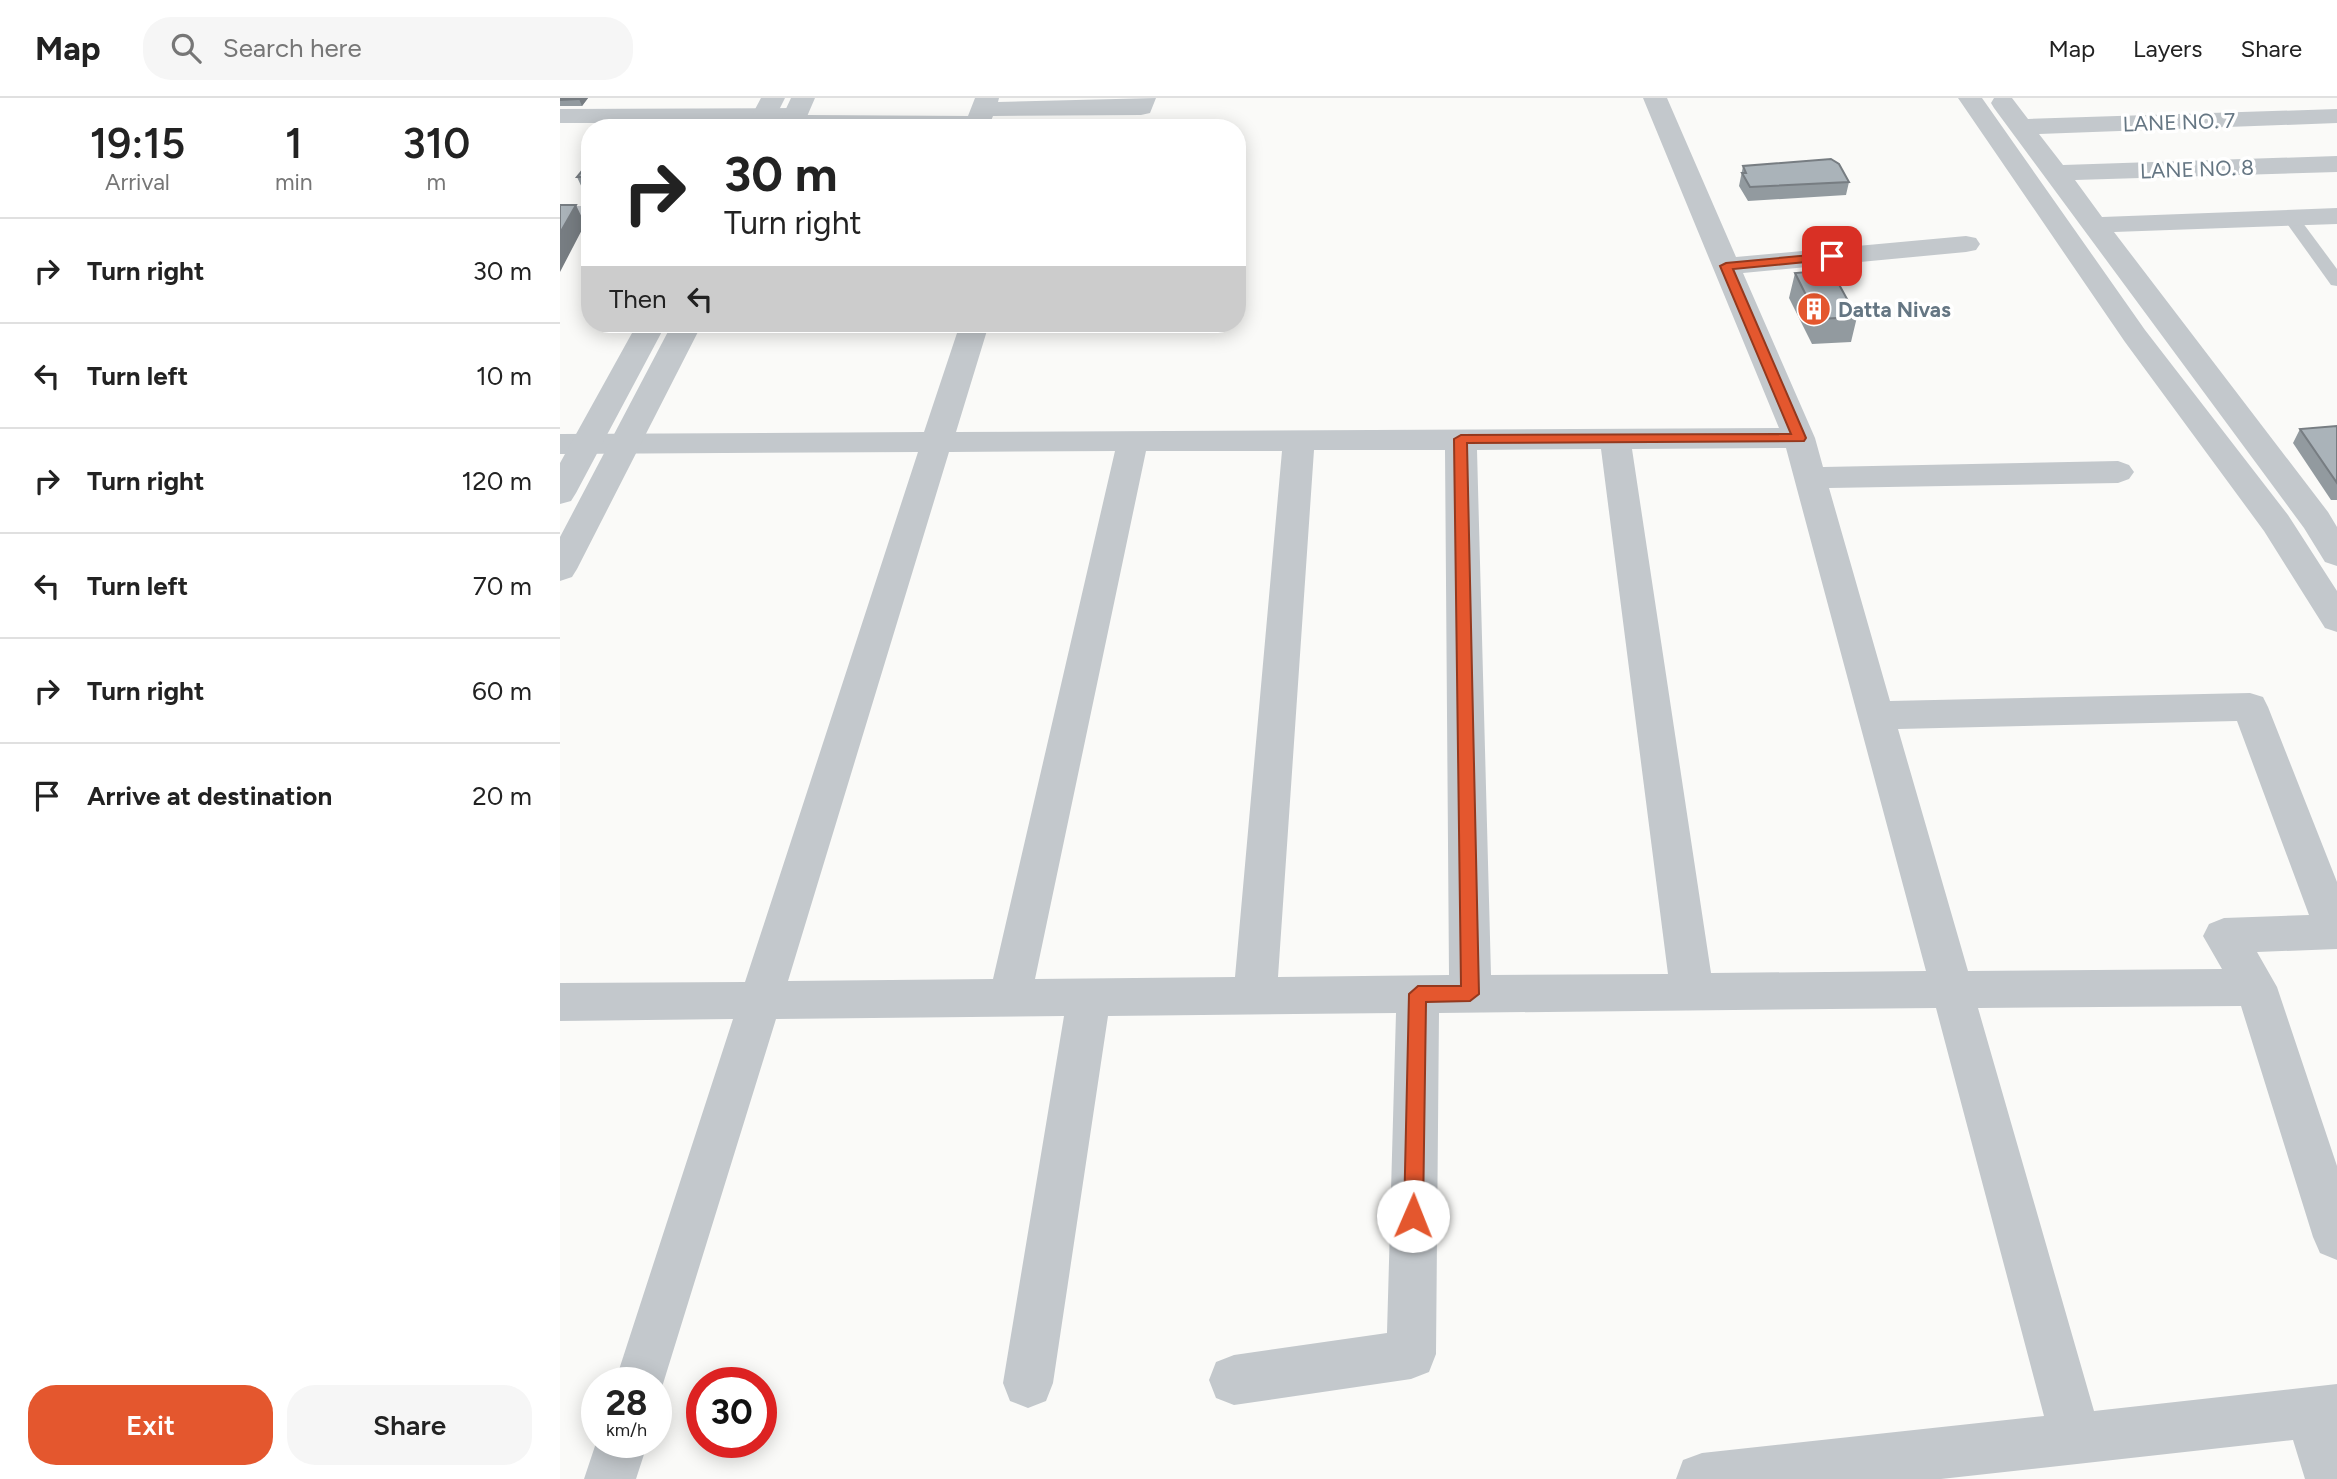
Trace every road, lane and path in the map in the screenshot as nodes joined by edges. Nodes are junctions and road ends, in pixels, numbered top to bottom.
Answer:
1 (1144, 98) edge
2 (1655, 98) edge
3 (1970, 98) edge
4 (2000, 98) edge
5 (985, 103) edge
6 (765, 114) edge
7 (560, 116) edge
8 (795, 116) edge
9 (2337, 116) edge
10 (1039, 118) edge
11 (864, 119) edge
12 (2021, 127) junction
13 (2337, 164) edge
14 (2058, 173) junction
15 (560, 214) edge
16 (581, 214) edge
17 (2337, 216) edge
18 (2291, 218) junction
19 (2095, 226) junction
20 (1966, 244) dead end
21 (1726, 266) junction
22 (2337, 281) edge
23 (645, 333) edge
24 (682, 333) edge
25 (971, 333) edge
26 (1799, 438) junction
27 (1461, 439) junction
28 (1615, 439) junction
29 (937, 440) junction
30 (1133, 440) junction
31 (1299, 440) junction
32 (573, 444) edge
33 (624, 445) junction
34 (2118, 472) dead end
35 (1810, 478) junction
36 (560, 493) edge
37 (2326, 520) edge
38 (2276, 523) junction
39 (2337, 554) edge
40 (560, 569) edge
41 (2337, 619) edge
42 (1875, 715) junction
43 (2256, 986) junction
44 (1949, 989) junction
45 (1692, 992) junction
46 (1418, 994) junction
47 (1470, 994) junction
48 (1255, 995) junction
49 (1089, 997) junction
50 (1010, 998) junction
51 (760, 1000) junction
52 (560, 1002) edge
53 (2337, 1237) edge
54 (645, 1367) edge
55 (1234, 1380) dead end
56 (1028, 1383) dead end
57 (2324, 1411) edge
58 (2076, 1438) junction
59 (617, 1458) edge
60 (1908, 1468) edge
61 (610, 1479) edge
62 (1702, 1479) edge
63 (2331, 1479) edge

1 - 10 street
2 - 21 street
3 - 38 street
4 - 12 street
5 - 10 street
6 - 7 street
6 - 8 street
8 - 11 street
9 - 12 street, LANE NO. 7
12 - 14 street
13 - 14 street, LANE NO. 8
14 - 19 street
15 - 16 street
17 - 18 street
18 - 19 street
18 - 22 lane
19 - 37 street
20 - 21 street
21 - 26 street
23 - 32 street
24 - 33 street
25 - 29 street
26 - 28 street
26 - 35 street
27 - 28 street
27 - 31 street
27 - 47 street
28 - 45 street
29 - 30 street
29 - 33 street
29 - 51 street
30 - 31 street
30 - 50 street
31 - 48 street
32 - 33 street
32 - 36 street
33 - 40 street
34 - 35 street
35 - 42 street
37 - 38 street
37 - 39 street
38 - 41 street
42 - 43 street
42 - 44 street
43 - 44 street
43 - 53 street
44 - 45 street
44 - 58 street
45 - 47 street
46 - 47 street
46 - 48 street
46 - 55 street
48 - 49 street
49 - 50 street
49 - 56 street
50 - 51 street
51 - 52 street
51 - 54 street
57 - 58 street
57 - 63 street
58 - 60 street
59 - 61 street
60 - 62 street

